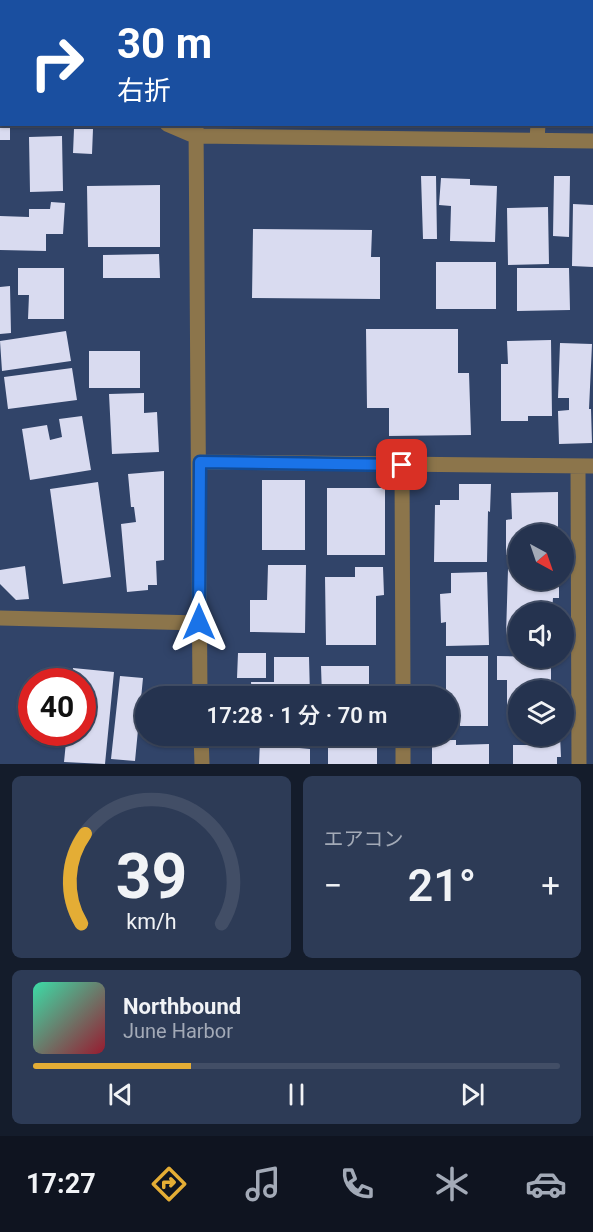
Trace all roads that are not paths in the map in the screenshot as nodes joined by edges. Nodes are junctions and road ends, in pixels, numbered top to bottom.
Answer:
1 (177, 126) edge
2 (538, 126) edge
3 (196, 130) edge
4 (537, 140) junction
5 (593, 141) edge
6 (200, 462) junction
7 (402, 465) junction
8 (586, 466) edge
9 (0, 618) edge
10 (199, 622) junction
11 (200, 686) edge
12 (402, 686) edge
13 (201, 746) edge
14 (403, 746) edge
15 (202, 764) edge
16 (403, 764) edge
17 (579, 764) edge

1 - 3 street
2 - 4 street
3 - 4 street
3 - 6 street
4 - 5 street
6 - 7 street
6 - 10 street
7 - 8 street
7 - 12 street
8 - 17 street
9 - 10 street
10 - 11 street
13 - 15 street
14 - 16 street

